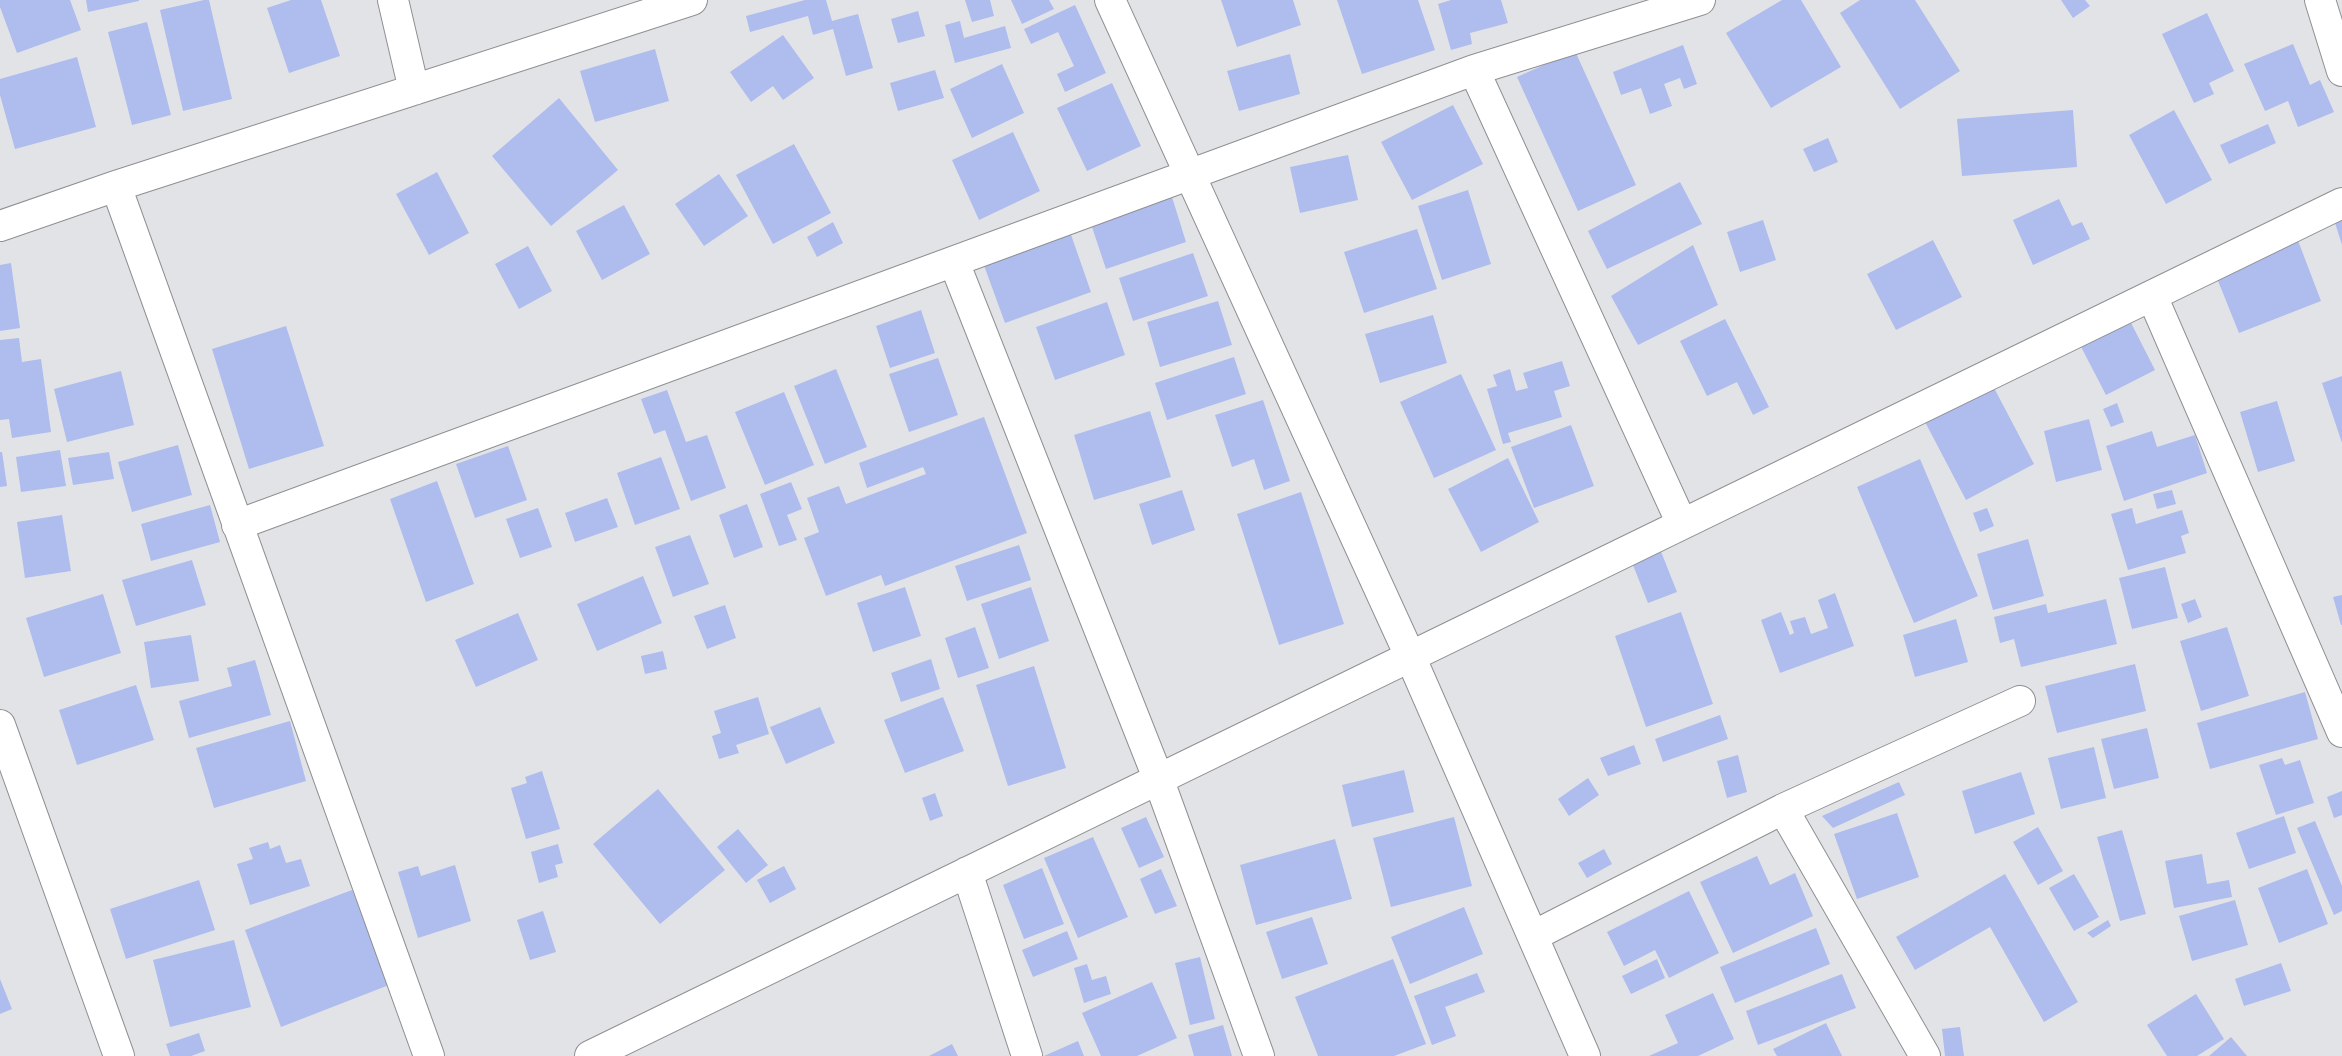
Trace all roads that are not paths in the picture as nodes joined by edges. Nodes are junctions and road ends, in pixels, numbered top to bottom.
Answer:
1 (393, 0) edge
2 (692, 0) edge
3 (1110, 0) edge
4 (1700, 0) edge
5 (2320, 0) edge
6 (1474, 70) junction
7 (2342, 71) edge
8 (414, 90) junction
9 (1190, 175) junction
10 (116, 186) junction
11 (2342, 203) edge
12 (0, 226) edge
13 (954, 262) junction
14 (2151, 296) junction
15 (1682, 524) junction
16 (237, 525) junction
17 (1410, 656) junction
18 (2020, 701) dead end
19 (0, 725) edge
20 (2342, 732) edge
21 (1158, 778) junction
22 (1783, 809) junction
23 (967, 872) junction
24 (1533, 936) junction
25 (119, 1056) edge
26 (429, 1056) edge
27 (590, 1056) edge
28 (1027, 1056) edge
29 (1259, 1056) edge
30 (1585, 1056) edge
31 (1925, 1056) edge

1 - 8 street
2 - 8 street
3 - 9 street
4 - 6 street
5 - 7 street
6 - 9 street
6 - 15 street
8 - 10 street
9 - 13 street
9 - 17 street
10 - 12 street
10 - 16 street
11 - 14 street
13 - 16 street
13 - 21 street
14 - 15 street
14 - 20 street
15 - 17 street
16 - 26 street
17 - 21 street
17 - 24 street
18 - 22 street
19 - 25 street
21 - 23 street
21 - 29 street
22 - 24 street
22 - 31 street
23 - 27 street
23 - 28 street
24 - 30 street

